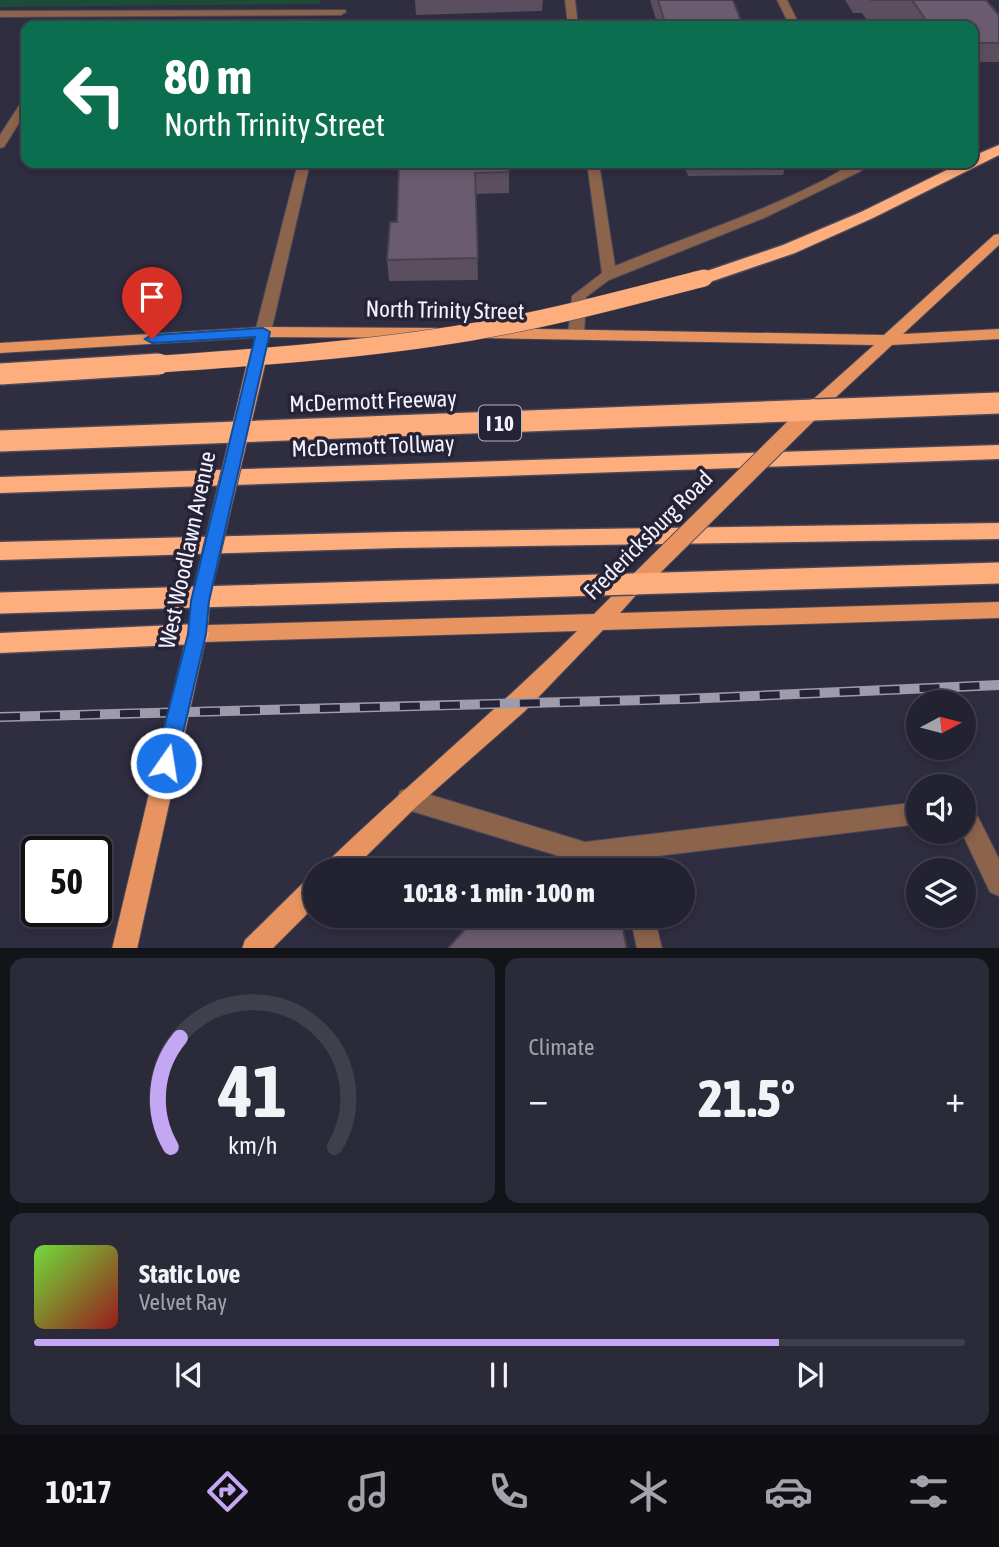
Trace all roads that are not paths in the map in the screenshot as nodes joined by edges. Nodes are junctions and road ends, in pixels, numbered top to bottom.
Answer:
1 (345, 0) edge
2 (570, 0) edge
3 (782, 0) edge
4 (341, 12) junction
5 (84, 13) junction
6 (0, 14) edge
7 (79, 21) edge
8 (339, 21) edge
9 (572, 21) edge
10 (792, 21) edge
11 (21, 111) edge
12 (0, 144) edge
13 (999, 149) edge
14 (978, 159) edge
15 (303, 168) edge
16 (594, 168) edge
17 (857, 168) edge
18 (960, 168) edge
19 (999, 238) edge
20 (609, 273) junction
21 (263, 332) junction
22 (999, 334) edge
23 (576, 335) junction
24 (890, 340) junction
25 (0, 348) edge
26 (0, 374) edge
27 (999, 403) edge
28 (0, 441) edge
29 (999, 452) edge
30 (0, 485) edge
31 (999, 531) edge
32 (0, 551) edge
33 (999, 573) edge
34 (0, 603) edge
35 (999, 610) edge
36 (600, 622) junction
37 (197, 634) junction
38 (0, 643) edge
39 (408, 799) junction
40 (906, 815) edge
41 (976, 837) edge
42 (347, 858) edge
43 (617, 858) edge
44 (642, 858) edge
45 (999, 884) edge
46 (303, 901) edge
47 (645, 928) edge
48 (124, 948) edge
49 (254, 948) edge
50 (650, 948) edge

1 - 4 street
2 - 9 street
3 - 10 street
4 - 5 street
4 - 8 street
5 - 6 street
5 - 7 street
11 - 12 street
13 - 14 highway
15 - 21 street, West Woodlawn Avenue
16 - 20 street
17 - 20 street
18 - 26 highway, bridge
19 - 24 main road, Fredericksburg Road
20 - 23 street
21 - 23 main road, North Trinity Street
21 - 25 main road, North Trinity Street
21 - 37 main road, West Woodlawn Avenue, bridge
22 - 24 main road, North Trinity Street
23 - 24 main road, North Trinity Street
24 - 36 main road, Fredericksburg Road, bridge
27 - 28 highway, McDermott Freeway / I 10, bridge
29 - 30 highway, McDermott Tollway
31 - 32 highway
33 - 34 highway, bridge
35 - 36 main road
36 - 37 main road
36 - 39 main road, Fredericksburg Road
37 - 38 highway
37 - 48 main road, West Woodlawn Avenue
39 - 42 main road, Fredericksburg Road
39 - 43 street
40 - 44 street
41 - 45 street
46 - 49 main road
47 - 50 street

